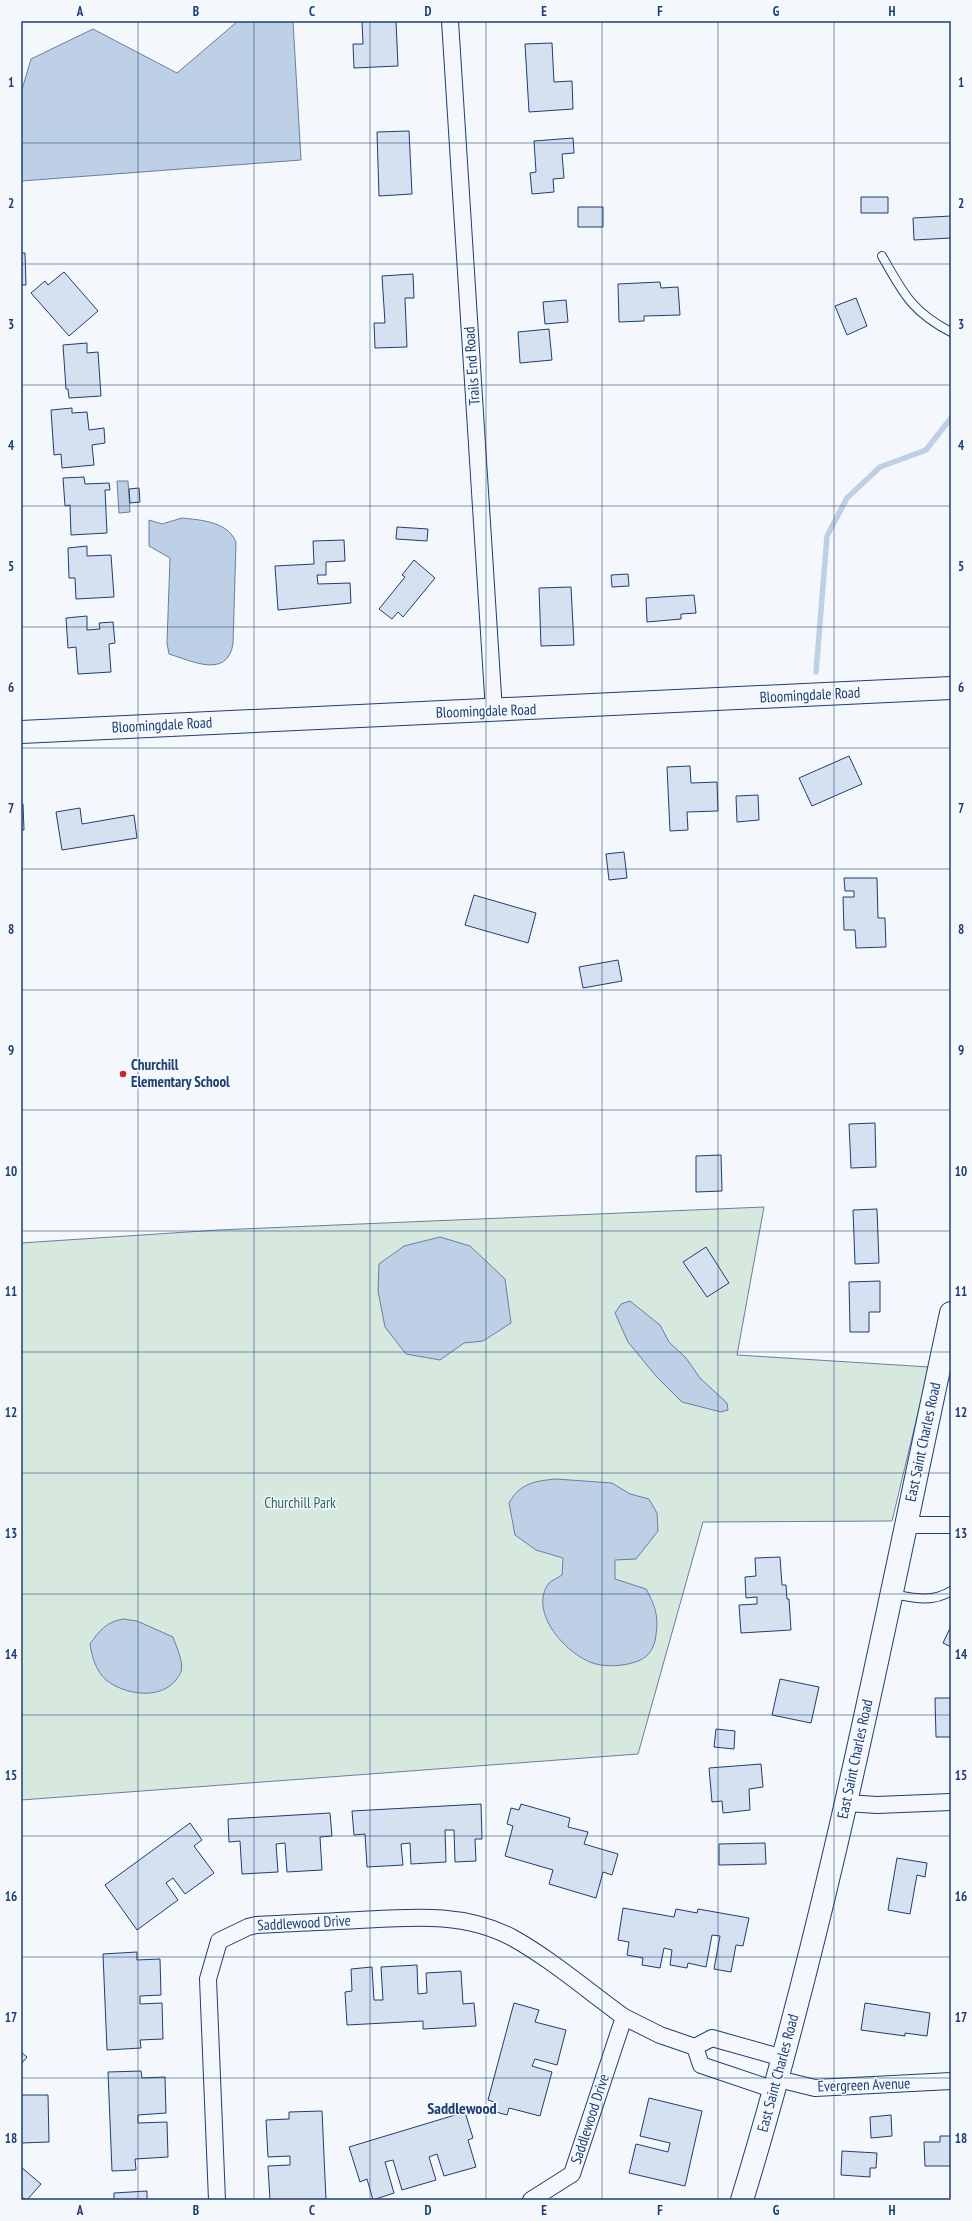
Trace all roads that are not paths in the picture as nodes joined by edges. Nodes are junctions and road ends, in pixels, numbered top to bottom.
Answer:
1 (450, 21) edge
2 (882, 256) dead end
3 (951, 332) edge
4 (951, 688) edge
5 (494, 711) junction
6 (21, 732) edge
7 (951, 1313) edge
8 (906, 1525) junction
9 (951, 1525) edge
10 (951, 1591) edge
11 (891, 1593) junction
12 (951, 1802) edge
13 (846, 1804) junction
14 (624, 2017) junction
15 (695, 2047) junction
16 (783, 2058) junction
17 (951, 2081) edge
18 (776, 2085) junction
19 (217, 2200) edge
20 (530, 2200) edge
21 (742, 2200) edge

1 - 5 street, Trails End Road
2 - 3 lane
4 - 5 street, Bloomingdale Road
5 - 6 street, Bloomingdale Road
7 - 8 street, East Saint Charles Road
8 - 9 street
8 - 11 street, East Saint Charles Road
10 - 11 lane
11 - 13 street, East Saint Charles Road
12 - 13 street
13 - 16 street, East Saint Charles Road
14 - 15 street, Saddlewood Drive
14 - 19 street, Saddlewood Drive
14 - 20 street, Saddlewood Drive
15 - 16 street
15 - 18 street
16 - 18 street, East Saint Charles Road
17 - 18 street, Evergreen Avenue
18 - 21 street, East Saint Charles Road

